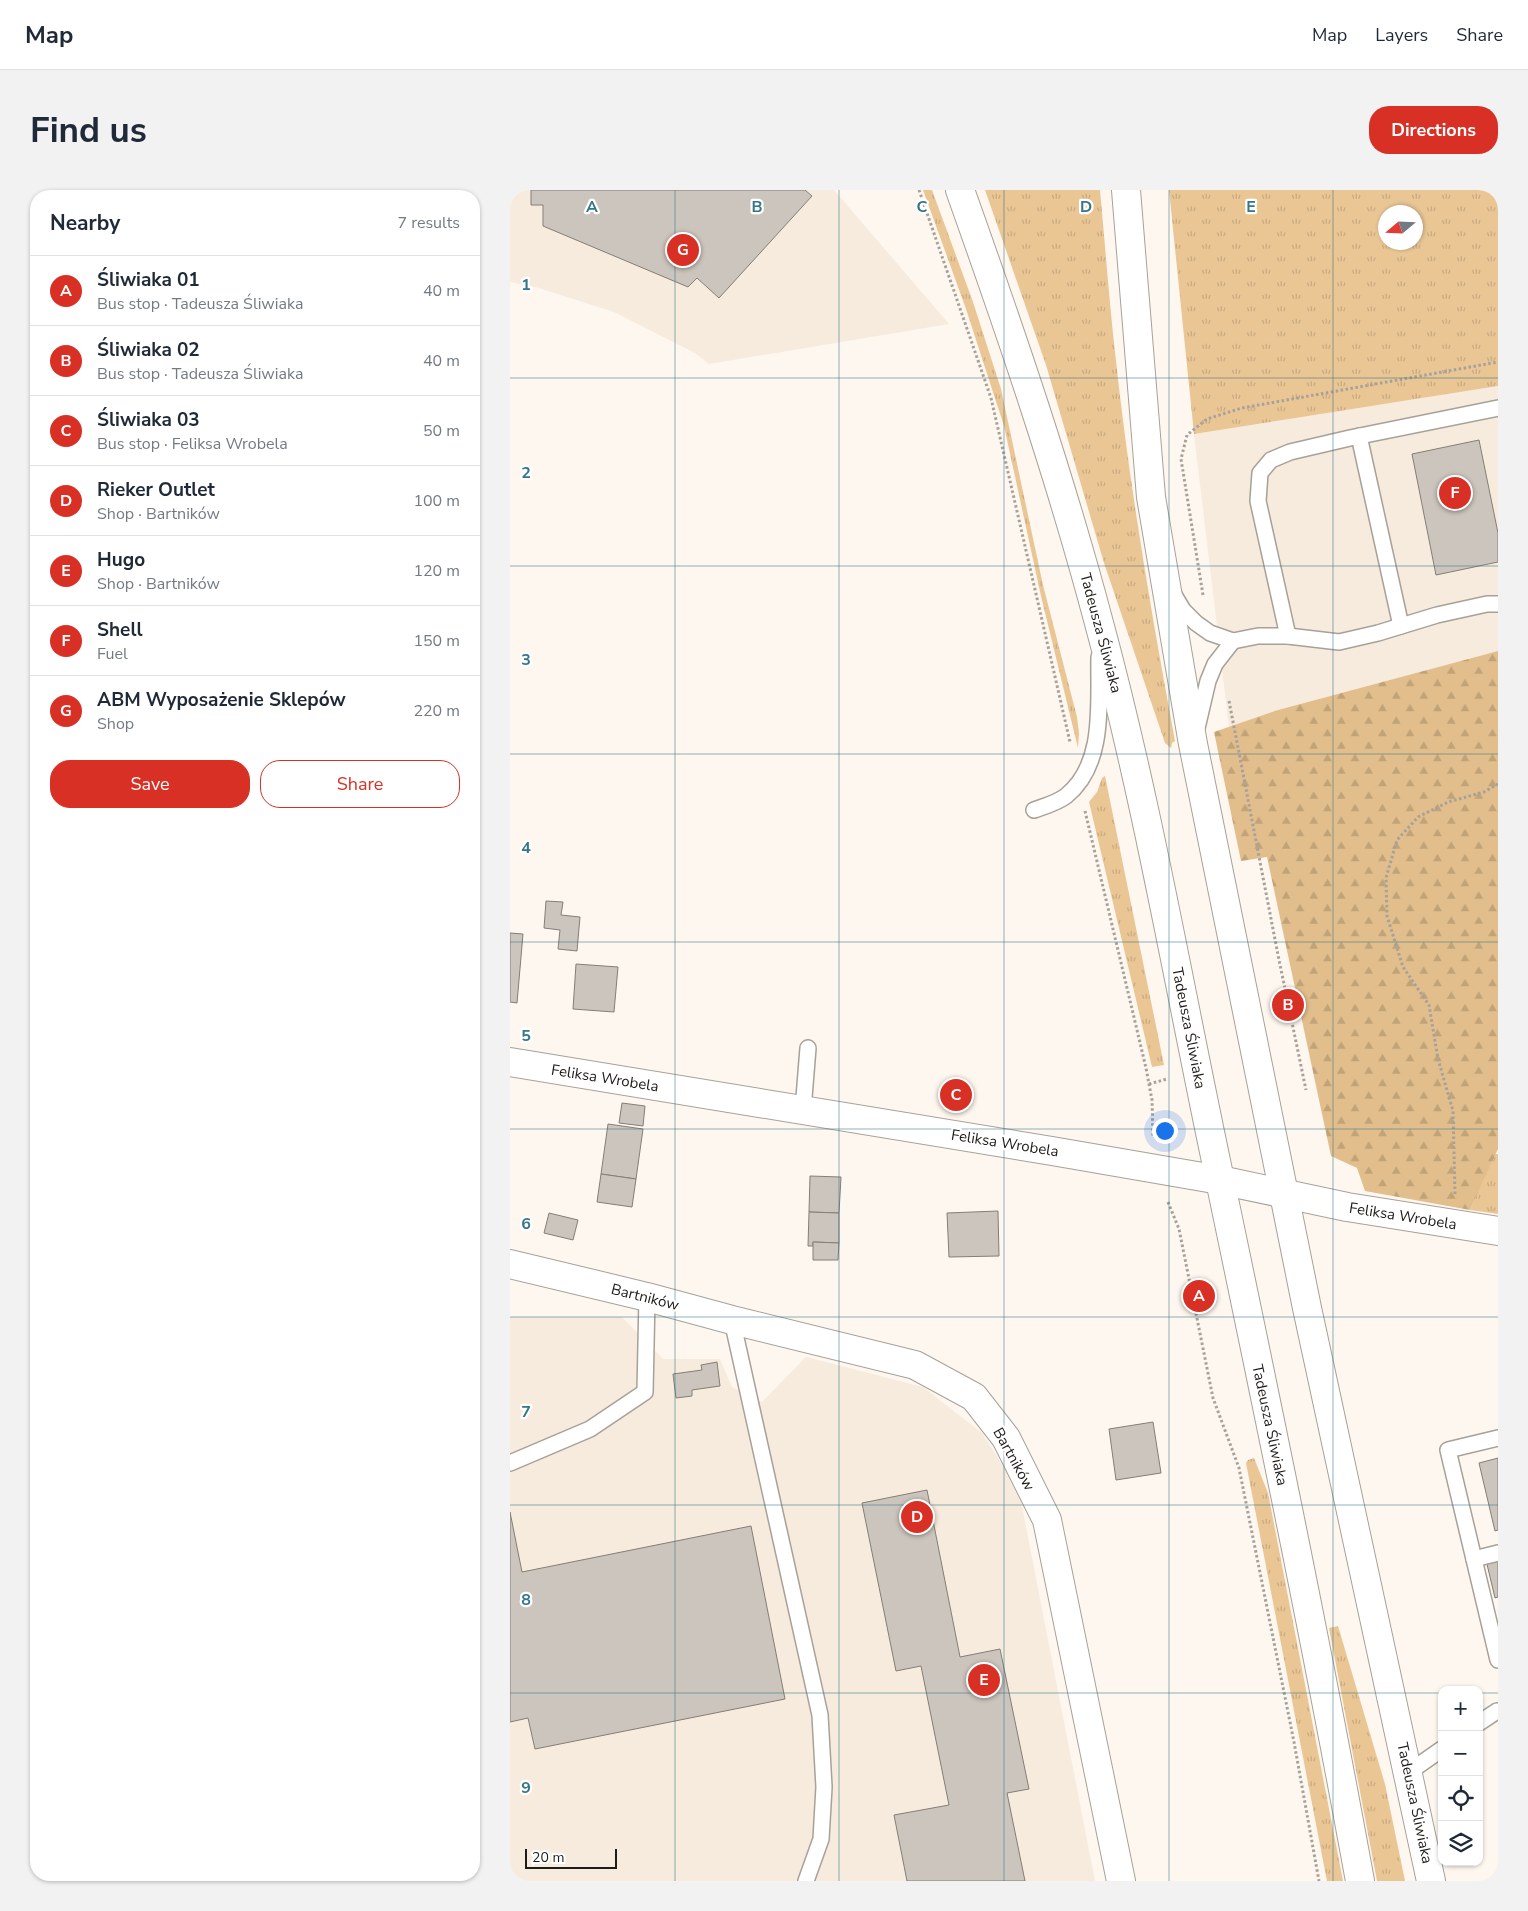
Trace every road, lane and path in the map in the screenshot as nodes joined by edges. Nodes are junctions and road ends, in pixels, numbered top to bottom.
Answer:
1 (919, 190) edge
2 (960, 190) edge
3 (1126, 190) edge
4 (1498, 408) edge
5 (1359, 436) junction
6 (1164, 577) junction
7 (1498, 604) edge
8 (1100, 623) junction
9 (1401, 626) junction
10 (1288, 636) junction
11 (1233, 641) junction
12 (1228, 696) dead end
13 (1070, 744) dead end
14 (1193, 744) junction
15 (1498, 784) edge
16 (1084, 806) dead end
17 (1034, 810) dead end
18 (808, 1048) dead end
19 (510, 1062) edge
20 (1167, 1079) dead end
21 (1148, 1084) junction
22 (1306, 1090) dead end
23 (803, 1110) junction
24 (1153, 1142) dead end
25 (1220, 1180) junction
26 (1165, 1193) dead end
27 (1284, 1193) junction
28 (1457, 1224) junction
29 (1498, 1231) edge
30 (510, 1264) edge
31 (647, 1297) junction
32 (732, 1320) junction
33 (1498, 1438) edge
34 (510, 1463) edge
35 (1498, 1553) edge
36 (1474, 1559) junction
37 (1498, 1660) edge
38 (1498, 1708) edge
39 (1483, 1720) edge
40 (1438, 1752) edge
41 (1409, 1772) junction
42 (806, 1881) edge
43 (1121, 1881) edge
44 (1319, 1881) edge
45 (1360, 1881) edge
46 (1431, 1881) edge

1 - 13 path
2 - 8 main road, Tadeusza Śliwiaka
3 - 6 main road, Tadeusza Śliwiaka
4 - 5 lane
5 - 9 lane
5 - 10 lane
6 - 11 lane
6 - 14 main road, Tadeusza Śliwiaka
7 - 9 lane
8 - 17 lane
8 - 25 main road, Tadeusza Śliwiaka
9 - 10 lane
10 - 11 lane
11 - 14 lane
12 - 22 path
14 - 27 main road, Tadeusza Śliwiaka
15 - 28 path
16 - 21 path
18 - 23 lane
19 - 23 main road, Feliksa Wrobela
20 - 21 path
21 - 24 path
23 - 25 main road, Feliksa Wrobela
25 - 27 main road, Feliksa Wrobela
25 - 45 main road, Tadeusza Śliwiaka
26 - 44 path
27 - 28 main road, Feliksa Wrobela
27 - 41 main road, Tadeusza Śliwiaka
28 - 29 main road, Feliksa Wrobela
30 - 31 main road, Bartników
31 - 32 main road, Bartników
31 - 34 lane
32 - 42 lane
32 - 43 main road, Bartników
33 - 36 lane
35 - 36 lane
36 - 37 lane
38 - 39 lane
40 - 41 lane
41 - 46 main road, Tadeusza Śliwiaka

